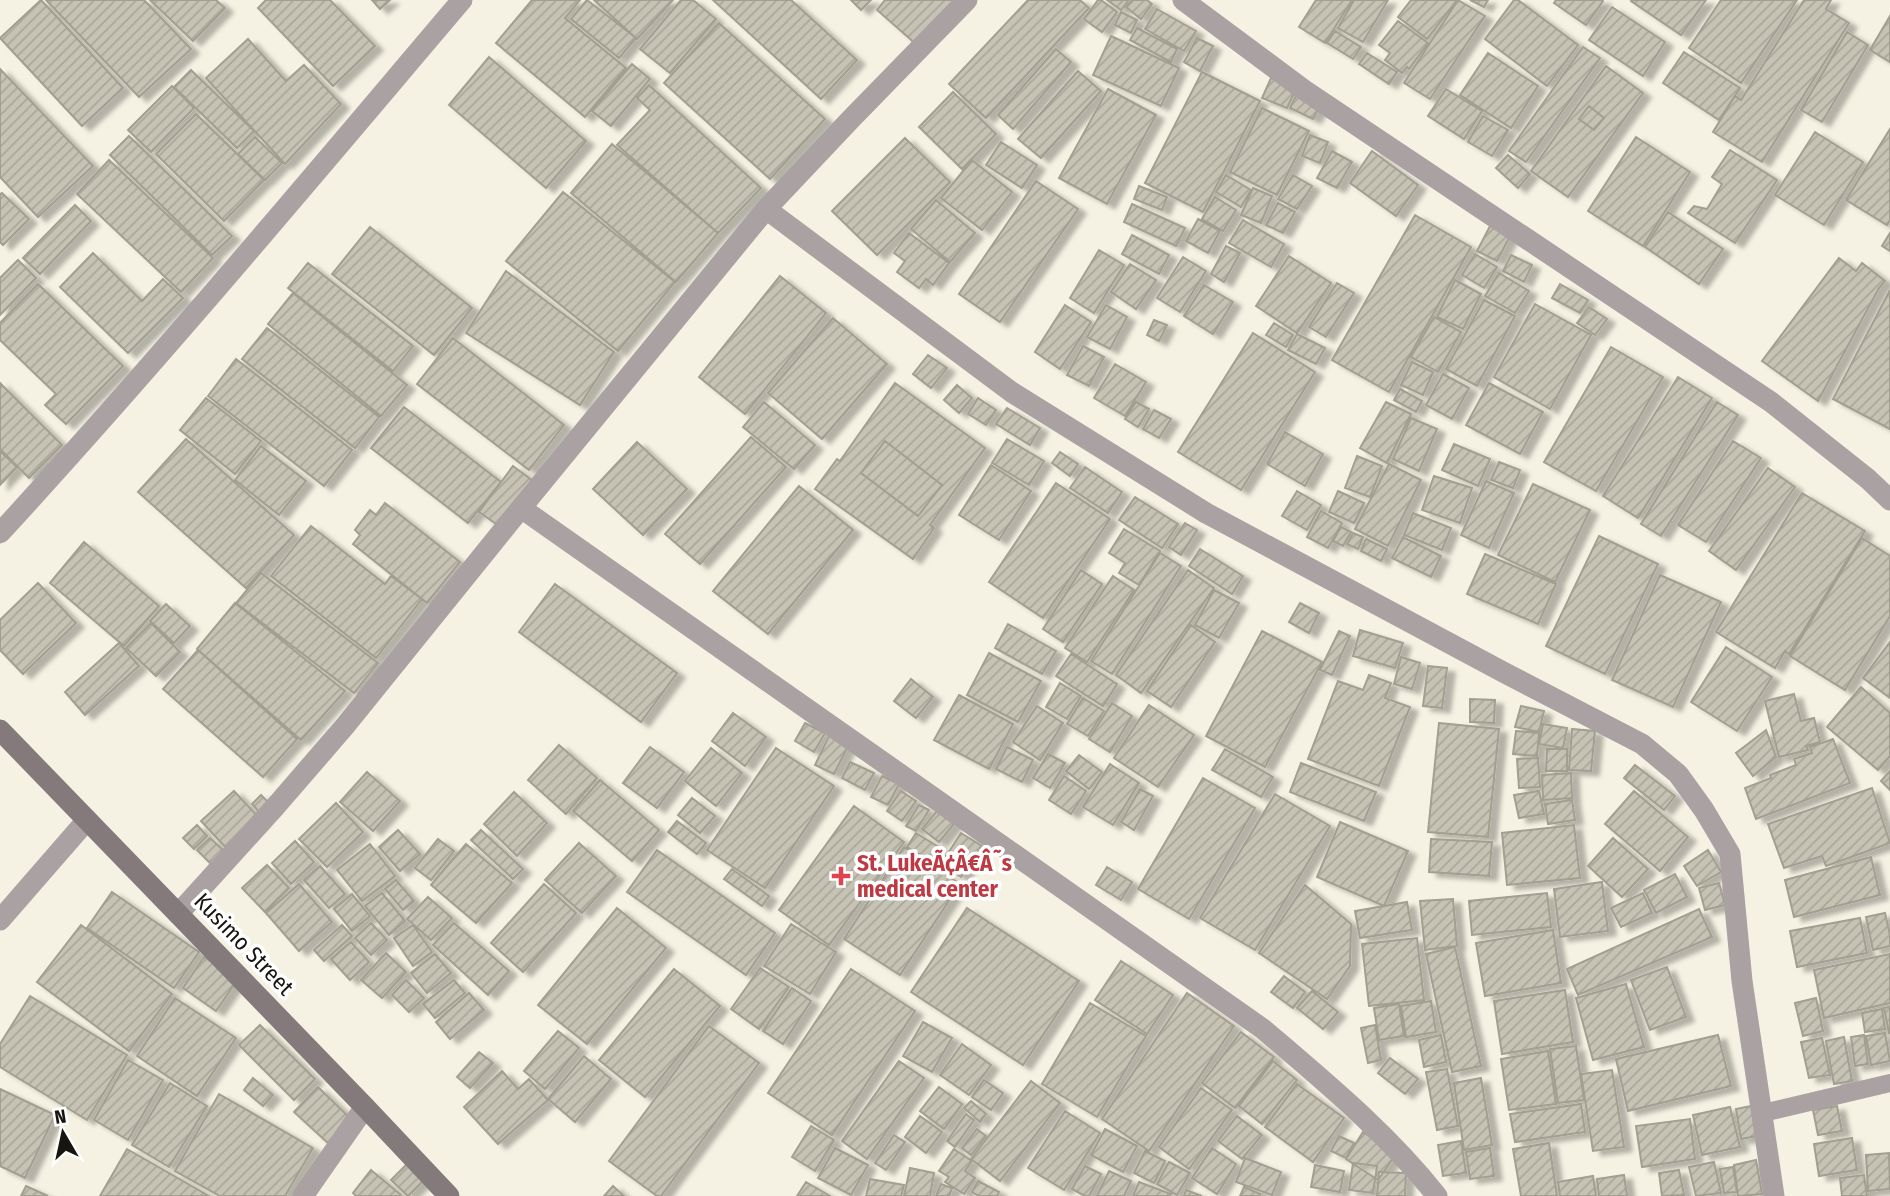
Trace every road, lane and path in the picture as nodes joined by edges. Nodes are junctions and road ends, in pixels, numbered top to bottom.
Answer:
1 (462, 0) edge
2 (967, 0) edge
3 (1183, 0) edge
4 (766, 209) junction
5 (1890, 500) edge
6 (521, 508) junction
7 (0, 533) edge
8 (0, 730) edge
9 (86, 820) junction
10 (178, 914) junction
11 (0, 920) edge
12 (1890, 1083) edge
13 (365, 1107) junction
14 (1763, 1113) junction
15 (303, 1196) edge
16 (449, 1196) edge
17 (1437, 1196) edge
18 (1774, 1196) edge

1 - 7 street
2 - 4 street
3 - 5 street
4 - 6 street
4 - 14 street
6 - 10 street
6 - 17 street
8 - 9 street, Kusimo Street
9 - 10 street, Kusimo Street
9 - 11 street
10 - 13 street, Kusimo Street
12 - 14 lane
13 - 15 street
13 - 16 street, Kusimo Street
14 - 18 street

